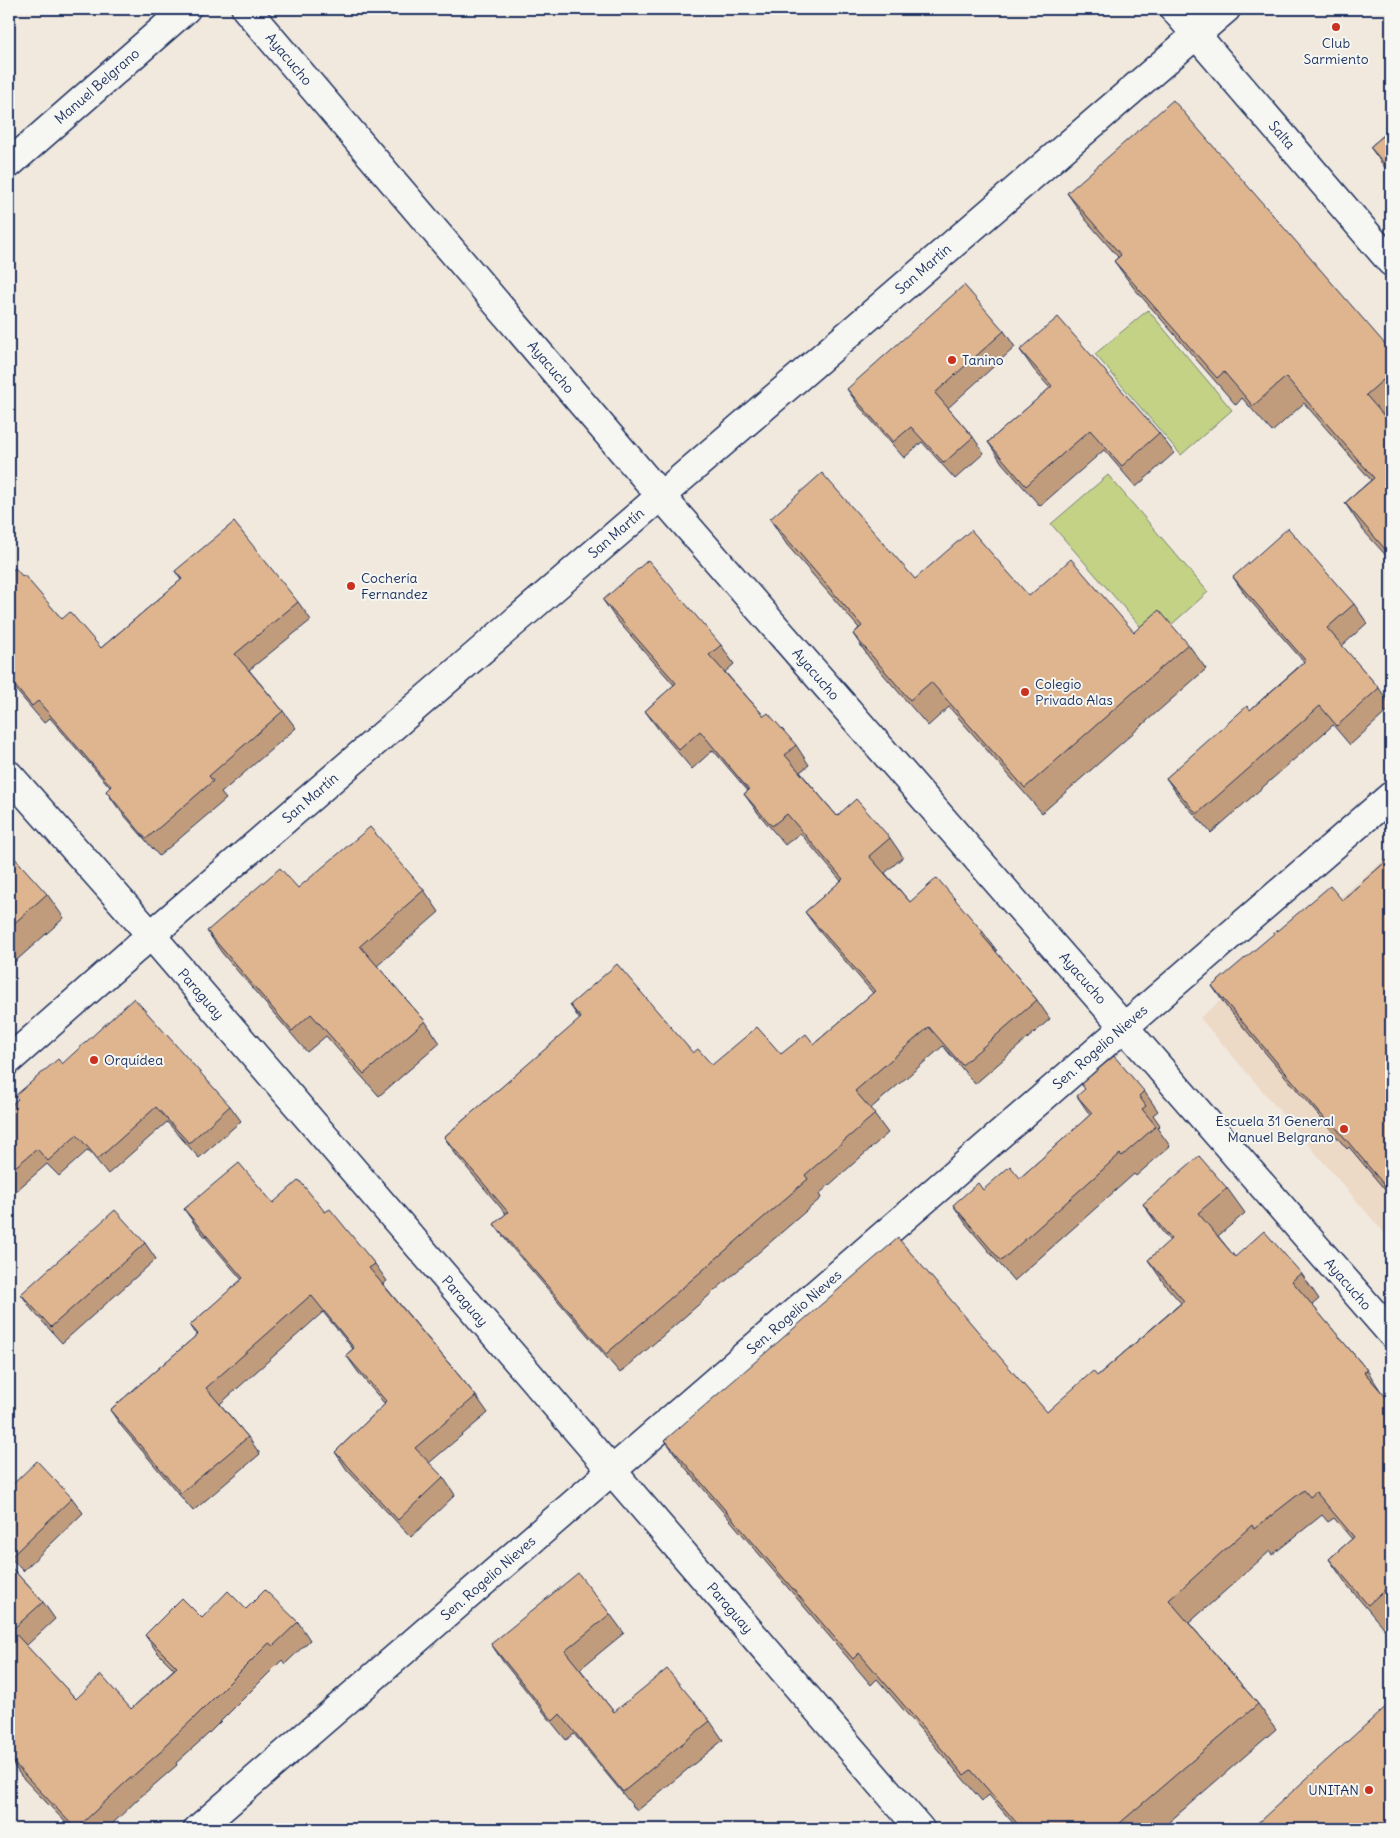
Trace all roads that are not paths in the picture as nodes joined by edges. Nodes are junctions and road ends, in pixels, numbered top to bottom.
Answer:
1 (186, 9) edge
2 (246, 9) edge
3 (1174, 9) edge
4 (1226, 9) edge
5 (1196, 35) junction
6 (9, 164) edge
7 (1391, 262) edge
8 (660, 495) junction
9 (9, 774) edge
10 (1391, 796) edge
11 (151, 935) junction
12 (1124, 1026) junction
13 (9, 1060) edge
14 (1391, 1333) edge
15 (612, 1471) junction
16 (198, 1829) edge
17 (920, 1829) edge

1 - 6 street, Manuel Belgrano
2 - 8 street, Ayacucho
3 - 5 street, Salta
4 - 5 street, San Martín
5 - 7 street, Salta
5 - 8 street, San Martín
8 - 11 street, San Martín
8 - 12 street, Ayacucho
9 - 11 street, Paraguay
10 - 12 street, Sen. Rogelio Nieves
11 - 13 street, San Martín
11 - 15 street, Paraguay
12 - 14 street, Ayacucho
12 - 15 street, Sen. Rogelio Nieves
15 - 16 street, Sen. Rogelio Nieves
15 - 17 street, Paraguay

